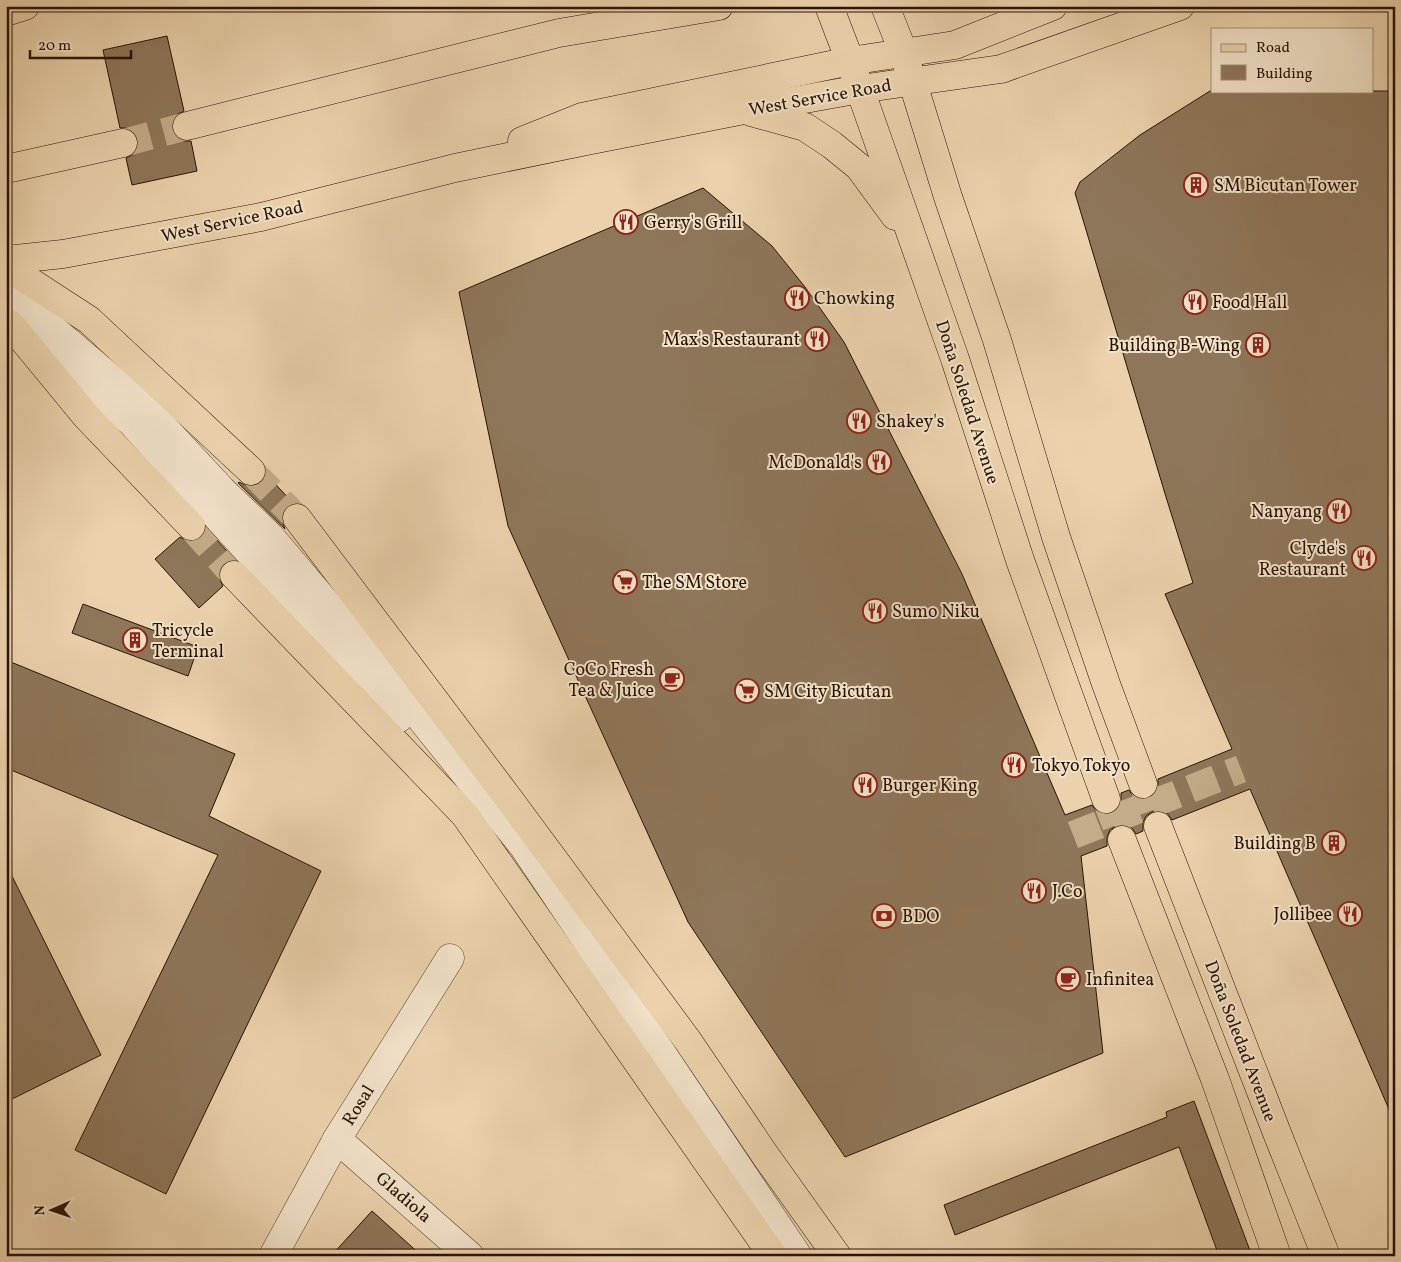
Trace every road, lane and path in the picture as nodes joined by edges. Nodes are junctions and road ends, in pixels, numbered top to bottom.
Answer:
1 (25, 6) edge
2 (719, 6) edge
3 (829, 6) edge
4 (885, 6) edge
5 (1052, 6) edge
6 (1180, 6) edge
7 (6, 12) edge
8 (904, 54) junction
9 (850, 61) junction
10 (912, 82) junction
11 (860, 89) junction
12 (744, 110) junction
13 (187, 126) tunnel mouth
14 (123, 142) tunnel mouth
15 (455, 168) junction
16 (6, 169) edge
17 (914, 243) junction
18 (6, 260) edge
19 (6, 266) edge
20 (6, 289) edge
21 (6, 317) edge
22 (6, 322) edge
23 (251, 471) tunnel mouth
24 (297, 518) tunnel mouth
25 (191, 526) tunnel mouth
26 (234, 575) tunnel mouth
27 (1143, 784) tunnel mouth
28 (1106, 799) tunnel mouth
29 (1158, 826) tunnel mouth
30 (1122, 840) tunnel mouth
31 (523, 846) junction
32 (450, 958) dead end
33 (338, 1139) junction
34 (790, 1252) edge
35 (273, 1256) edge
36 (470, 1256) edge
37 (838, 1256) edge
38 (1277, 1256) edge
39 (1326, 1256) edge

1 - 7 main road
2 - 13 main road
3 - 9 main road, Doña Soledad Avenue
4 - 8 main road
5 - 8 main road, West Service Road
6 - 10 main road, West Service Road
8 - 9 main road, West Service Road
8 - 10 main road
9 - 11 main road, Doña Soledad Avenue
9 - 15 main road, West Service Road
10 - 11 main road, West Service Road
10 - 27 main road
11 - 12 main road, West Service Road
11 - 17 main road, Doña Soledad Avenue
12 - 15 main road, West Service Road
12 - 17 main road
14 - 16 main road
15 - 18 main road, West Service Road
17 - 28 main road, Doña Soledad Avenue
19 - 23 main road
20 - 31 street
21 - 31 street
22 - 25 main road
24 - 37 main road
26 - 34 main road
29 - 39 main road, Doña Soledad Avenue
30 - 38 main road
31 - 34 street
32 - 33 street, Rosal
33 - 35 street, Rosal
33 - 36 street, Gladiola

